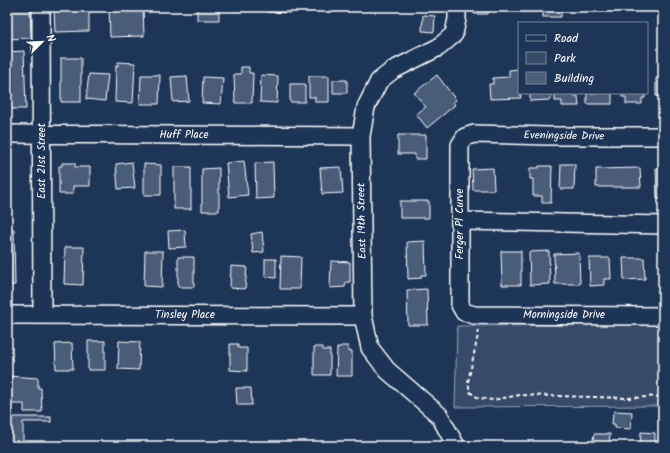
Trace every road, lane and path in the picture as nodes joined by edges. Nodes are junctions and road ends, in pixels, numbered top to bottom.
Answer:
1 (41, 7) edge
2 (457, 7) edge
3 (7, 134) edge
4 (42, 134) junction
5 (361, 136) junction
6 (663, 136) edge
7 (465, 137) joint
8 (460, 221) junction
9 (663, 225) edge
10 (473, 314) junction
11 (7, 315) edge
12 (42, 315) junction
13 (363, 316) junction
14 (663, 316) edge
15 (663, 396) edge
16 (456, 446) edge

1 - 4 street, East 21st Street
2 - 5 street, East 19th Street
3 - 4 street, Huff Place
4 - 5 street, Huff Place
4 - 12 street, East 21st Street
5 - 13 street, East 19th Street
6 - 7 street, Eveningside Drive
7 - 8 street, Ferger Pl Curve
8 - 9 street
8 - 10 street, Ferger Pl Curve
10 - 14 street, Morningside Drive
10 - 15 path
11 - 12 street, Tinsley Place
12 - 13 street, Tinsley Place
13 - 16 street, East 19th Street

